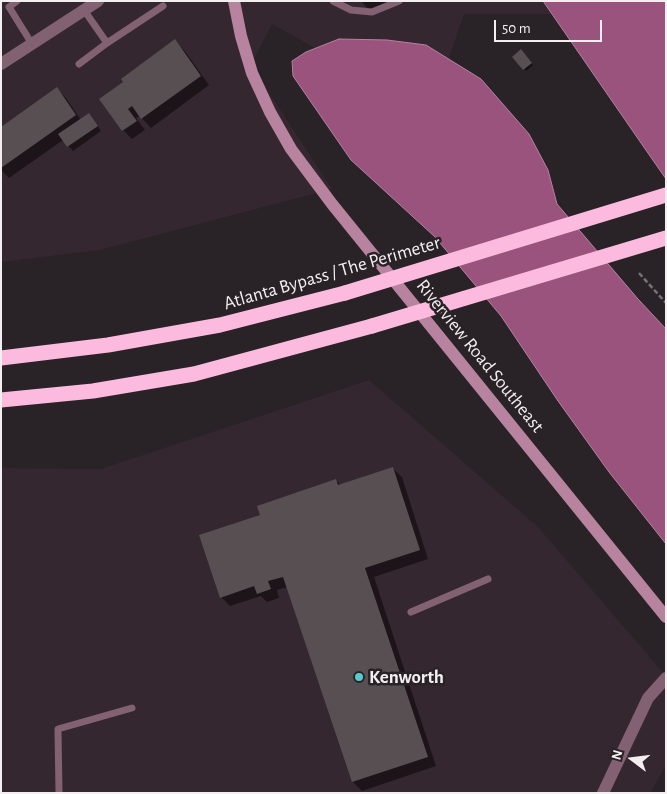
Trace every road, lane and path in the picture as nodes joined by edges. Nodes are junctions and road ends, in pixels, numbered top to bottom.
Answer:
1 (17, 1) edge
2 (98, 1) edge
3 (234, 1) edge
4 (333, 1) edge
5 (399, 1) edge
6 (162, 6) dead end
7 (84, 10) junction
8 (107, 43) junction
9 (32, 44) junction
10 (1, 64) edge
11 (79, 64) dead end
12 (666, 195) edge
13 (666, 238) edge
14 (639, 273) dead end
15 (666, 303) edge
16 (1, 358) edge
17 (1, 400) edge
18 (488, 579) dead end
19 (411, 612) dead end
20 (666, 617) edge
21 (666, 678) edge
22 (132, 708) dead end
23 (59, 793) edge
24 (603, 793) edge

1 - 9 lane
2 - 7 street
3 - 20 street, Riverview Road Southeast
4 - 5 lane
6 - 8 lane
7 - 8 lane
7 - 9 street
8 - 11 lane
9 - 10 street
12 - 16 highway, Atlanta Bypass / The Perimeter, bridge
13 - 17 highway, bridge
14 - 15 path
18 - 19 lane
21 - 24 street
22 - 23 lane

